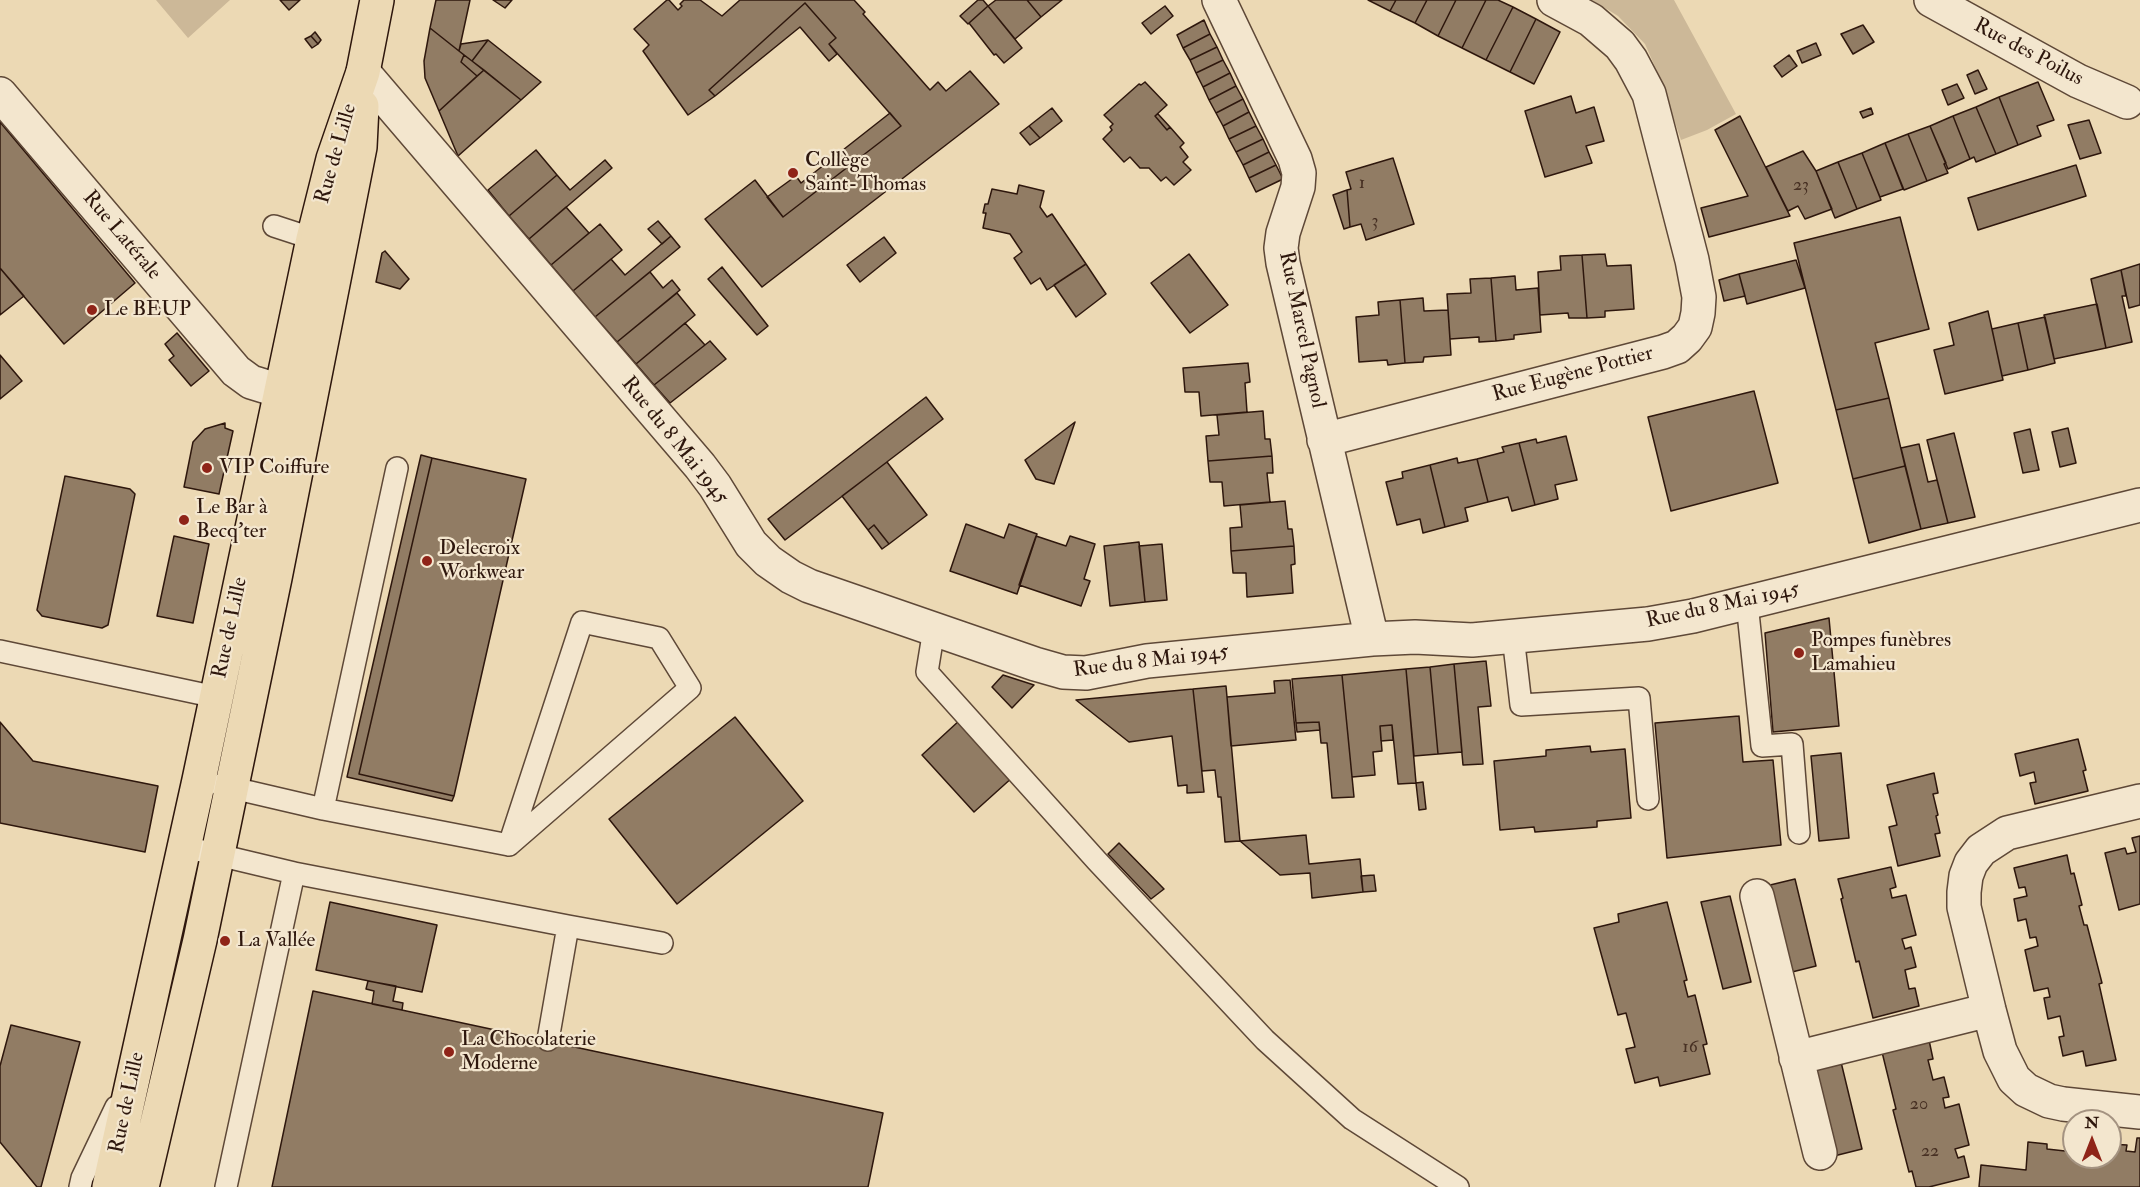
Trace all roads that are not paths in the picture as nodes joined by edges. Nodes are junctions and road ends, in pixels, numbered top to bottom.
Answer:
1 (377, 0) edge
2 (1219, 0) edge
3 (1554, 0) edge
4 (1931, 0) edge
5 (363, 72) junction
6 (0, 93) edge
7 (2127, 102) dead end
8 (274, 226) dead end
9 (327, 244) junction
10 (280, 392) junction
11 (311, 401) junction
12 (1324, 440) junction
13 (397, 468) dead end
14 (2140, 505) edge
15 (1747, 603) junction
16 (934, 629) junction
17 (1513, 636) junction
18 (1372, 639) junction
19 (0, 651) edge
20 (216, 697) junction
21 (199, 780) junction
22 (232, 788) junction
23 (1648, 799) dead end
24 (2140, 801) edge
25 (322, 809) junction
26 (1799, 833) dead end
27 (509, 845) junction
28 (184, 847) junction
29 (218, 854) junction
30 (294, 873) junction
31 (1757, 896) dead end
32 (568, 926) junction
33 (663, 943) dead end
34 (1989, 1010) junction
35 (548, 1041) dead end
36 (1796, 1058) junction
37 (138, 1060) junction
38 (2140, 1112) edge
39 (1820, 1153) dead end
40 (80, 1187) edge
41 (109, 1187) edge
42 (142, 1187) edge
43 (226, 1187) edge
44 (1458, 1187) edge

1 - 5 main road, Rue de Lille
2 - 12 street, Rue Marcel Pagnol
3 - 12 street, Rue Eugène Pottier
4 - 7 street, Rue des Poilus
5 - 9 main road, Rue de Lille
5 - 16 street, Rue du 8 Mai 1945
6 - 10 street, Rue Latérale
8 - 9 lane
9 - 10 main road, Rue de Lille
9 - 11 main road, Rue de Lille
10 - 11 street, Rue Latérale
10 - 20 main road, Rue de Lille
11 - 22 main road, Rue de Lille
12 - 18 street, Rue Marcel Pagnol
13 - 25 lane
14 - 15 street, Rue du 8 Mai 1945
15 - 17 street, Rue du 8 Mai 1945
15 - 26 lane
16 - 18 street, Rue du 8 Mai 1945
16 - 44 lane
17 - 18 street, Rue du 8 Mai 1945
17 - 23 lane
19 - 20 lane
20 - 21 main road, Rue de Lille
21 - 22 lane
21 - 28 main road, Rue de Lille
22 - 25 lane
22 - 29 main road, Rue de Lille
24 - 34 street
25 - 27 lane
27 - 27 lane
28 - 29 lane
28 - 37 main road, Rue de Lille
29 - 30 lane
29 - 42 main road, Rue de Lille
30 - 32 lane
30 - 43 lane
31 - 36 street
32 - 33 lane
32 - 35 lane
34 - 36 street
34 - 38 street
36 - 39 street
37 - 40 lane
37 - 41 main road, Rue de Lille

